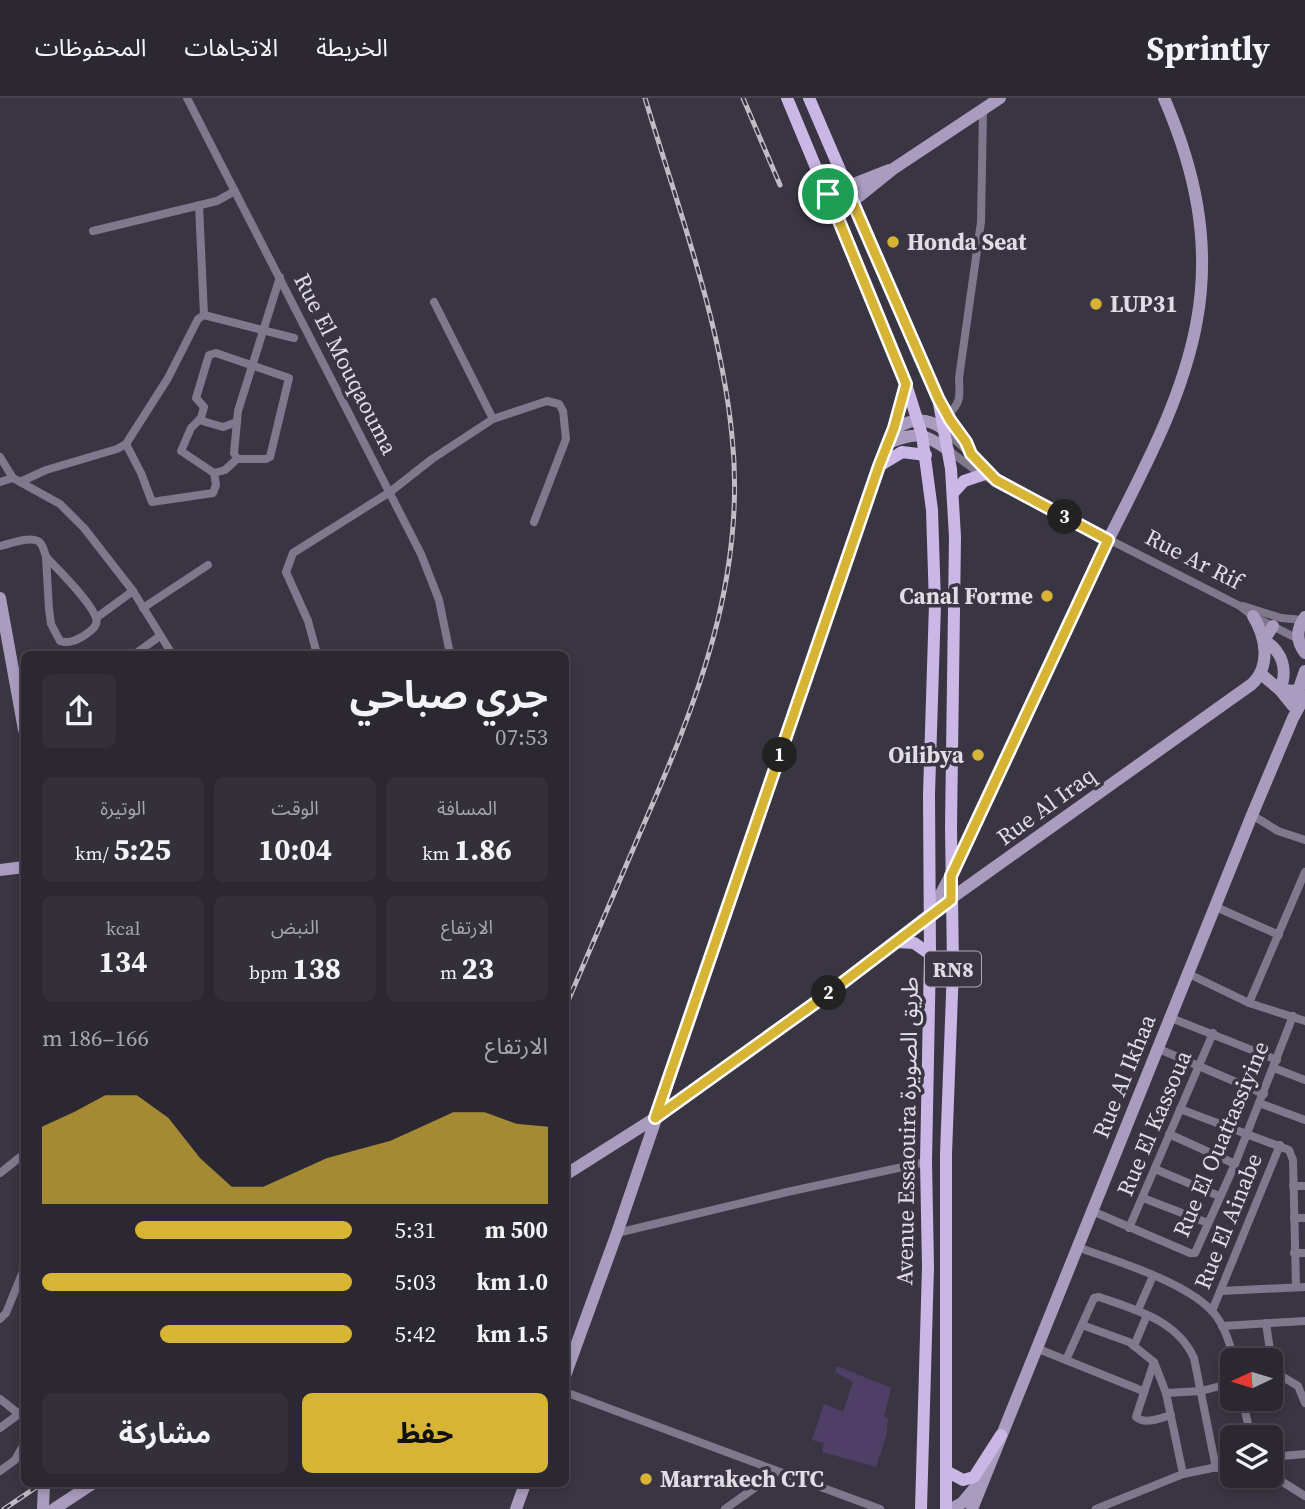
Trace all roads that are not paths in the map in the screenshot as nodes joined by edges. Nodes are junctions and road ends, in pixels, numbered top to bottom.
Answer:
1 (187, 98) edge
2 (787, 98) edge
3 (809, 98) edge
4 (1000, 98) edge
5 (1164, 98) edge
6 (983, 110) junction
7 (892, 169) junction
8 (846, 187) junction
9 (235, 191) junction
10 (828, 194) junction
11 (853, 203) junction
12 (199, 205) junction
13 (836, 214) junction
14 (93, 231) dead end
15 (280, 277) junction
16 (434, 302) dead end
17 (205, 315) junction
18 (264, 329) junction
19 (293, 338) dead end
20 (252, 366) junction
21 (906, 384) junction
22 (938, 398) junction
23 (947, 415) junction
24 (493, 419) junction
25 (918, 419) junction
26 (199, 420) junction
27 (237, 422) junction
28 (943, 429) junction
29 (922, 435) junction
30 (890, 439) junction
31 (126, 444) junction
32 (948, 450) junction
33 (971, 454) junction
34 (926, 455) junction
35 (0, 457) edge
36 (237, 459) junction
37 (879, 466) junction
38 (214, 473) junction
39 (982, 475) junction
40 (17, 480) junction
41 (996, 480) junction
42 (0, 482) edge
43 (390, 492) junction
44 (953, 493) junction
45 (534, 522) dead end
46 (1108, 540) junction
47 (0, 546) edge
48 (46, 557) junction
49 (208, 565) dead end
50 (133, 591) junction
51 (0, 598) edge
52 (1240, 606) junction
53 (144, 608) junction
54 (1253, 616) junction
55 (96, 618) junction
56 (1304, 618) edge
57 (1273, 626) junction
58 (160, 635) junction
59 (1298, 639) junction
60 (1264, 640) junction
61 (139, 651) edge
62 (170, 651) edge
63 (316, 651) edge
64 (449, 651) edge
65 (1305, 653) edge
66 (1305, 671) edge
67 (1261, 674) junction
68 (1280, 690) junction
69 (21, 694) edge
70 (1302, 694) edge
71 (1297, 716) edge
72 (1252, 815) junction
73 (1305, 839) edge
74 (21, 867) edge
75 (0, 870) edge
76 (951, 876) junction
77 (1304, 878) edge
78 (951, 900) junction
79 (1216, 907) junction
80 (929, 915) junction
81 (1279, 935) junction
82 (897, 942) junction
83 (930, 954) junction
84 (1189, 974) junction
85 (1250, 1003) junction
86 (1293, 1016) junction
87 (1171, 1017) junction
88 (1305, 1021) edge
89 (1213, 1033) junction
90 (1159, 1049) junction
91 (1275, 1064) junction
92 (1200, 1066) junction
93 (1305, 1080) edge
94 (1264, 1094) junction
95 (1259, 1103) junction
96 (1180, 1109) junction
97 (655, 1118) junction
98 (1305, 1120) edge
99 (1246, 1133) junction
100 (1169, 1134) junction
101 (1280, 1145) junction
102 (21, 1156) edge
103 (926, 1162) junction
104 (1235, 1164) junction
105 (1155, 1169) junction
106 (569, 1172) edge
107 (0, 1173) edge
108 (1293, 1186) junction
109 (1305, 1186) edge
110 (1219, 1196) junction
111 (1143, 1198) junction
112 (1092, 1211) junction
113 (1294, 1218) junction
114 (1305, 1218) edge
115 (1208, 1223) junction
116 (1129, 1228) junction
117 (617, 1233) junction
118 (1077, 1247) junction
119 (1305, 1253) edge
120 (1294, 1254) junction
121 (21, 1276) edge
122 (1153, 1276) junction
123 (1300, 1287) edge
124 (1221, 1291) junction
125 (1138, 1310) junction
126 (1212, 1311) junction
127 (1147, 1315) junction
128 (0, 1319) edge
129 (1305, 1321) edge
130 (1266, 1323) junction
131 (1082, 1325) junction
132 (1222, 1326) junction
133 (1135, 1346) junction
134 (1036, 1348) junction
135 (1230, 1348) edge
136 (1066, 1360) junction
137 (1154, 1362) junction
138 (569, 1365) edge
139 (1220, 1386) edge
140 (1143, 1391) junction
141 (1201, 1391) junction
142 (1166, 1393) junction
143 (569, 1394) edge
144 (0, 1399) edge
145 (1305, 1404) edge
146 (21, 1415) edge
147 (1171, 1415) junction
148 (21, 1417) edge
149 (0, 1428) edge
150 (1001, 1435) junction
151 (21, 1449) edge
152 (1305, 1454) edge
153 (1283, 1456) edge
154 (1220, 1467) edge
155 (1216, 1468) junction
156 (0, 1471) edge
157 (946, 1471) junction
158 (777, 1472) junction
159 (985, 1473) junction
160 (1183, 1474) junction
161 (1283, 1482) edge
162 (45, 1487) edge
163 (87, 1487) edge
164 (524, 1487) edge
165 (1305, 1496) edge
166 (52, 1509) edge
167 (516, 1509) edge
168 (725, 1509) edge
169 (880, 1509) edge
170 (921, 1509) edge
171 (949, 1509) edge
172 (971, 1509) edge
173 (1096, 1509) edge

1 - 9 street, Rue El Mouqaouma
2 - 10 main road, RN8
3 - 8 main road, RN8
4 - 6 street
5 - 46 street
6 - 7 street
6 - 23 street
7 - 8 street
7 - 11 street
8 - 10 street
8 - 11 main road, RN8
9 - 12 street
9 - 15 street, Rue El Mouqaouma
10 - 13 main road, RN8
11 - 13 street
11 - 22 main road, RN8
12 - 14 street
12 - 17 street
13 - 21 main road, RN8
15 - 18 street
15 - 43 street, Rue El Mouqaouma
16 - 24 street
17 - 18 street
17 - 31 street
18 - 19 street
18 - 20 street
20 - 26 street
20 - 27 street
20 - 36 street
21 - 25 main road, RN8
21 - 30 main road
22 - 23 main road
22 - 28 main road, RN8
23 - 33 main road
24 - 43 street
24 - 45 street
25 - 28 street, Rue Ar Rif
25 - 29 main road, Avenue Essaouira طريق الصويرة / RN8
25 - 30 street
26 - 27 street
26 - 38 street
27 - 36 street
28 - 32 main road, Avenue Essaouira طريق الصويرة / RN8
28 - 33 street, Rue Ar Rif
29 - 30 street
29 - 32 street, Rue Ar Rif
29 - 34 main road, Avenue Essaouira طريق الصويرة / RN8
30 - 37 street
31 - 38 street
31 - 40 street
32 - 39 street, Rue Ar Rif
32 - 44 main road, Avenue Essaouira طريق الصويرة / RN8
33 - 41 street, Rue Ar Rif
34 - 37 main road
34 - 80 main road, Avenue Essaouira طريق الصويرة / RN8
35 - 40 street
36 - 38 street
37 - 97 street
39 - 41 street, Rue Ar Rif
39 - 44 main road
40 - 42 street
40 - 50 street
41 - 46 street, Rue Ar Rif
43 - 63 street
43 - 64 street, Rue El Mouqaouma
44 - 76 main road, Avenue Essaouira طريق الصويرة / RN8
46 - 52 street, Rue Ar Rif
46 - 76 street
47 - 48 street
48 - 55 street
48 - 55 street
49 - 53 street
50 - 53 street
50 - 55 street
51 - 69 street
52 - 54 street, Rue Ar Rif
52 - 56 street
53 - 58 street
54 - 57 street, Rue Ar Rif
54 - 60 street
56 - 59 street
57 - 59 street, Rue Ar Rif
57 - 60 street
58 - 61 street
58 - 62 street
59 - 65 street
60 - 67 street
60 - 68 street
66 - 70 street, Rue Al Ikhaa
67 - 68 street
67 - 78 street, Rue Al Iraq
68 - 70 street
68 - 71 street
70 - 71 street, Rue Al Ikhaa
71 - 72 street, Rue Al Ikhaa
72 - 73 street
72 - 79 street, Rue Al Ikhaa
74 - 75 street
76 - 78 main road, Avenue Essaouira طريق الصويرة / RN8
76 - 80 street
77 - 81 street
78 - 80 street, Rue Al Iraq
78 - 157 main road, Avenue Essaouira طريق الصويرة / RN8
79 - 81 street
79 - 84 street, Rue Al Ikhaa
80 - 82 street, Rue Al Iraq
80 - 83 main road, Avenue Essaouira طريق الصويرة / RN8
81 - 85 street
82 - 83 main road
82 - 97 street, Rue Al Iraq
83 - 103 main road, Avenue Essaouira طريق الصويرة / RN8
84 - 85 street
84 - 87 street, Rue Al Ikhaa
85 - 86 street
86 - 88 street
86 - 91 street, Rue El Ouattassiyine
87 - 89 street
87 - 90 street, Rue Al Ikhaa
89 - 91 street
89 - 92 street, Rue El Kassoua
90 - 92 street
90 - 112 street, Rue Al Ikhaa
91 - 93 street
91 - 94 street, Rue El Ouattassiyine
92 - 94 street
92 - 96 street, Rue El Kassoua
94 - 95 street, Rue El Ouattassiyine
95 - 98 street
95 - 99 street, Rue El Ouattassiyine
96 - 99 street
96 - 100 street, Rue El Kassoua
97 - 106 street, Rue Al Iraq
97 - 117 street
99 - 101 street
99 - 104 street, Rue El Ouattassiyine
100 - 104 street
100 - 105 street, Rue El Kassoua
101 - 108 street
101 - 124 street, Rue El Ainabe
102 - 107 street
103 - 117 street
103 - 170 main road, Avenue Essaouira طريق الصويرة / RN8
104 - 110 street, Rue El Ouattassiyine
105 - 110 street
105 - 111 street, Rue El Kassoua
108 - 109 street
108 - 113 street
110 - 115 street, Rue El Ouattassiyine
111 - 115 street
111 - 116 street, Rue El Kassoua
112 - 116 street, Rue El Ouattassiyine
112 - 118 street, Rue Al Ikhaa
113 - 114 street
113 - 120 street
115 - 116 street, Rue El Ouattassiyine
117 - 138 street
118 - 122 street
118 - 134 street, Rue Al Ikhaa
119 - 120 street
120 - 123 street
121 - 128 street
122 - 125 street
122 - 126 street
123 - 124 street
124 - 126 street, Rue El Ainabe
125 - 127 street
125 - 131 street
126 - 132 street
127 - 133 street
127 - 141 street
129 - 130 street
130 - 132 street
130 - 145 street
131 - 133 street
131 - 136 street
132 - 135 street
133 - 137 street
134 - 136 street
134 - 150 street, Rue Al Ikhaa
136 - 140 street
137 - 140 street
137 - 142 street
139 - 141 street
140 - 147 street
141 - 142 street
141 - 155 street
142 - 147 street
143 - 158 street
144 - 146 street
147 - 160 street
148 - 149 street
150 - 157 main road
150 - 159 street, Rue Al Ikhaa
151 - 156 street
152 - 153 street
154 - 155 street
155 - 160 street
157 - 171 main road, Avenue Essaouira طريق الصويرة / RN8
158 - 168 street
158 - 169 street
159 - 171 street, Rue Al Ikhaa
159 - 172 street, Rue Al Ikhaa
160 - 173 street
161 - 165 street
162 - 166 street
163 - 166 street
164 - 167 street

